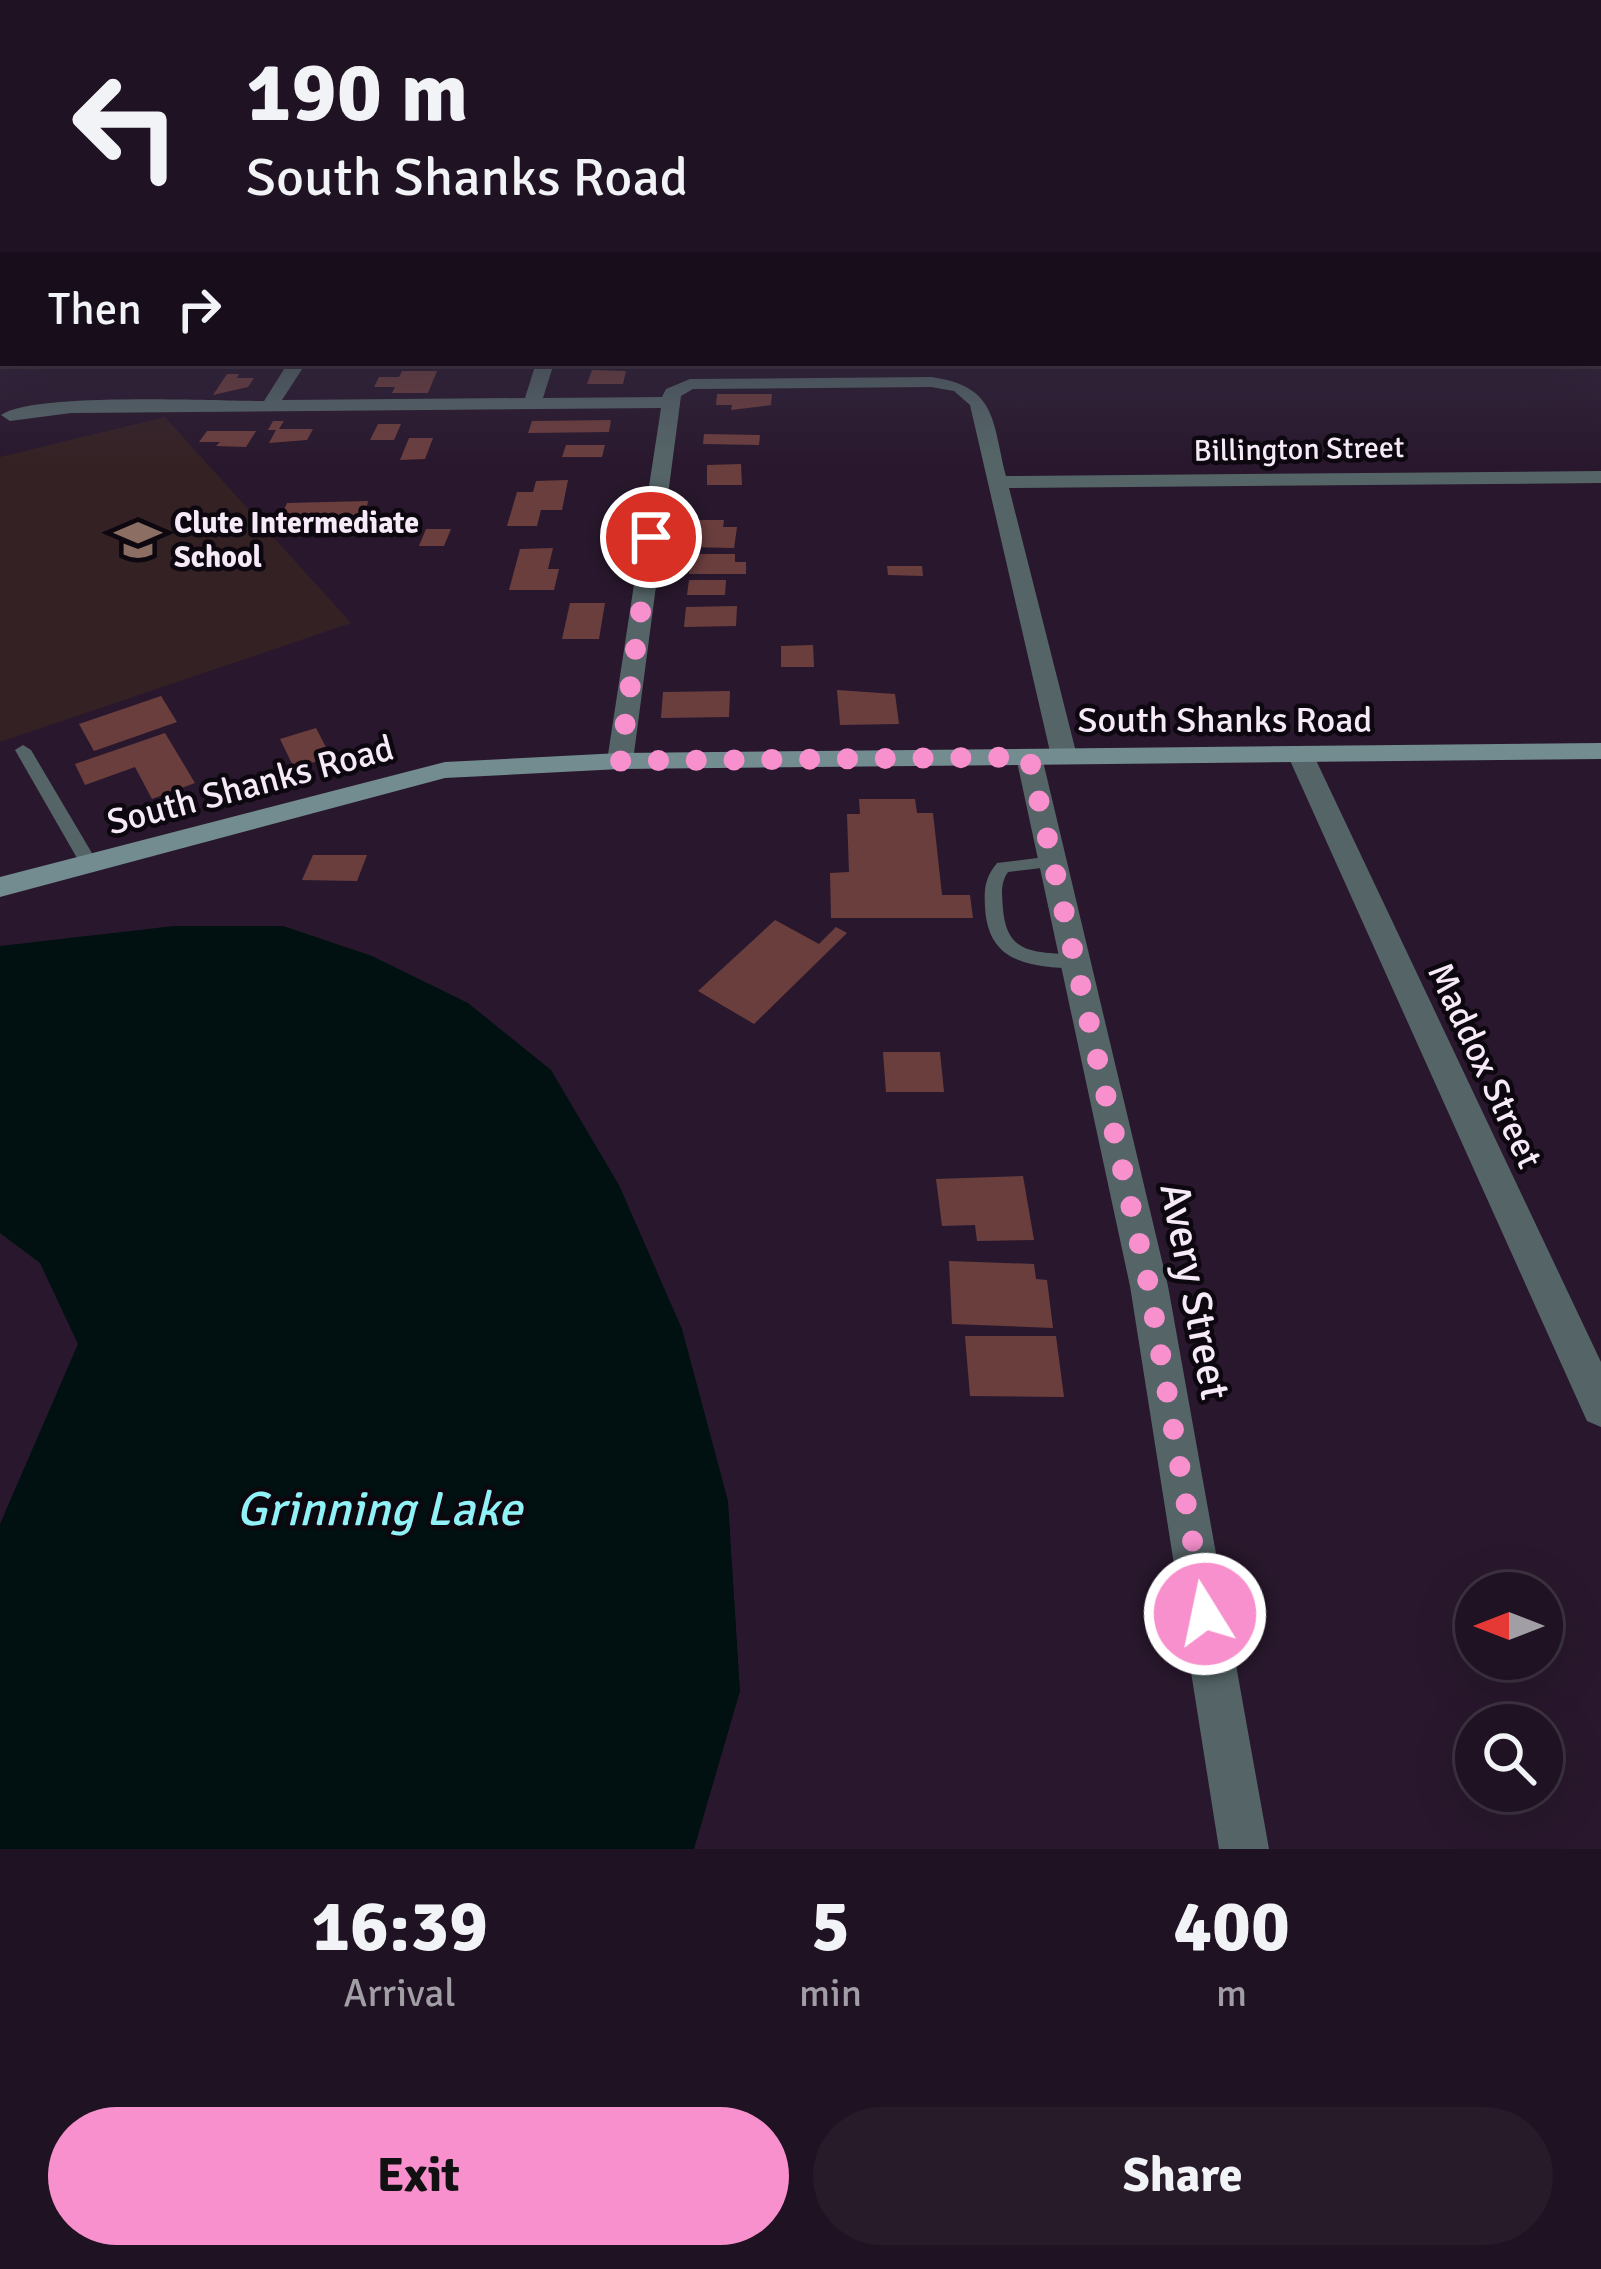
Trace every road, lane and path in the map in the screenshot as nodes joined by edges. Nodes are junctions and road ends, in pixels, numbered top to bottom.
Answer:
1 (295, 366) edge
2 (543, 366) edge
3 (828, 372) edge
4 (669, 402) junction
5 (532, 403) junction
6 (271, 406) junction
7 (10, 415) dead end
8 (1601, 477) edge
9 (997, 482) junction
10 (23, 750) dead end
11 (1601, 752) edge
12 (1047, 756) junction
13 (1301, 756) junction
14 (620, 761) junction
15 (1053, 862) junction
16 (90, 865) junction
17 (0, 887) edge
18 (1076, 962) junction
19 (1601, 1407) edge
20 (1244, 1849) edge

1 - 6 street
2 - 5 street
3 - 4 street
3 - 9 street, Avery Street
4 - 5 street
4 - 14 street
5 - 6 street
6 - 7 street
8 - 9 street, Billington Street
9 - 12 street, Avery Street
10 - 16 lane
11 - 13 street, South Shanks Road
12 - 13 street, South Shanks Road
12 - 14 street, South Shanks Road
12 - 15 street, Avery Street
13 - 19 street, Maddox Street
14 - 16 street, South Shanks Road
15 - 18 street, Avery Street
15 - 18 lane
16 - 17 street, South Shanks Road
18 - 20 street, Avery Street

